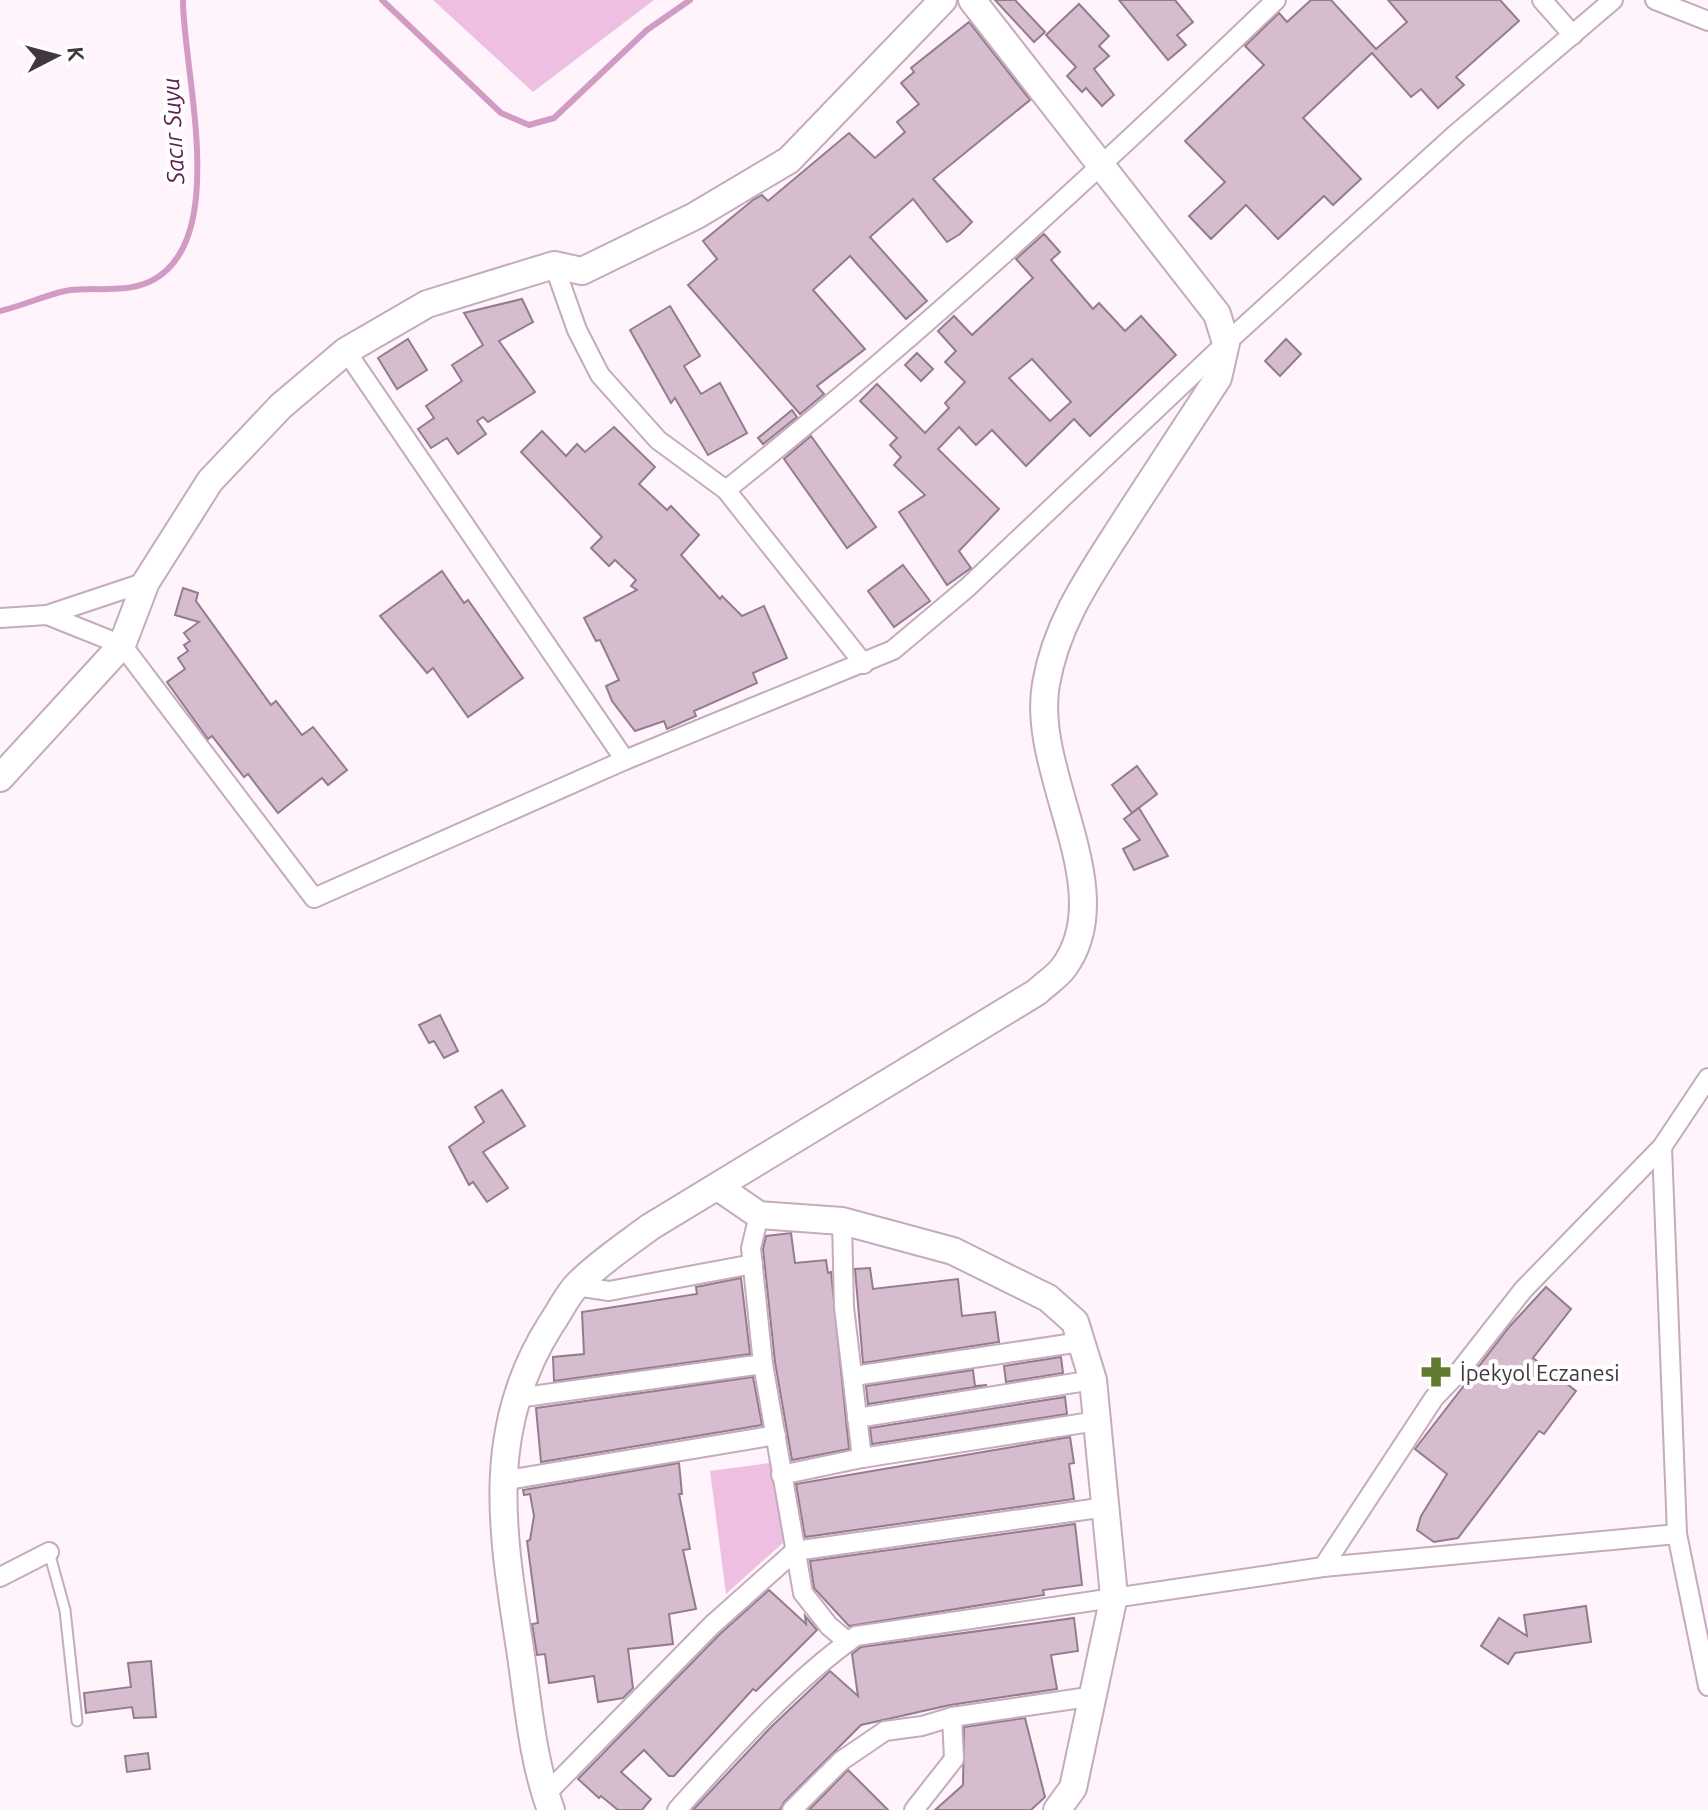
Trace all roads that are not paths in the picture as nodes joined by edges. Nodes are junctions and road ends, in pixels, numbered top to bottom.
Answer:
1 (943, 0) edge
2 (972, 0) edge
3 (1276, 0) edge
4 (1542, 0) edge
5 (1613, 0) edge
6 (1655, 0) edge
7 (1708, 21) edge
8 (1573, 35) junction
9 (1101, 168) junction
10 (554, 265) junction
11 (1226, 343) junction
12 (346, 351) junction
13 (726, 490) junction
14 (146, 582) junction
15 (47, 615) junction
16 (0, 618) edge
17 (122, 645) junction
18 (864, 664) junction
19 (625, 760) junction
20 (0, 778) edge
21 (1708, 1078) edge
22 (1662, 1147) junction
23 (718, 1187) junction
24 (759, 1215) junction
25 (842, 1221) junction
26 (753, 1264) junction
27 (576, 1286) junction
28 (1081, 1342) junction
29 (763, 1364) junction
30 (854, 1376) junction
31 (1093, 1380) junction
32 (517, 1398) junction
33 (857, 1418) junction
34 (1097, 1421) junction
35 (776, 1435) junction
36 (862, 1458) junction
37 (781, 1475) junction
38 (502, 1481) junction
39 (1106, 1507) junction
40 (1677, 1534) junction
41 (795, 1551) junction
42 (49, 1552) joint
43 (1323, 1567) junction
44 (0, 1577) edge
45 (1699, 1594) edge
46 (1114, 1596) junction
47 (848, 1642) junction
48 (1708, 1686) edge
49 (1095, 1696) junction
50 (952, 1717) junction
51 (77, 1721) dead end
52 (548, 1803) edge
53 (677, 1810) edge
54 (792, 1810) edge
55 (914, 1810) edge
56 (1057, 1810) edge

1 - 10 main road
2 - 9 main road
3 - 9 street
4 - 8 street
5 - 8 street
6 - 7 street
8 - 11 street
9 - 11 main road
9 - 13 street
10 - 12 main road
10 - 13 street
11 - 18 street
11 - 23 main road
12 - 14 main road
12 - 19 street
13 - 18 street
14 - 15 street
14 - 17 main road
15 - 16 street
15 - 17 street
17 - 19 street
17 - 20 main road
18 - 19 street
21 - 22 street
22 - 40 street
22 - 43 street
23 - 24 main road
23 - 27 main road
24 - 25 main road
24 - 26 street
25 - 28 main road
25 - 30 street
26 - 27 street
26 - 29 street
27 - 32 main road
28 - 30 street
28 - 31 main road
29 - 32 street
29 - 35 street
30 - 33 street
31 - 33 street
31 - 34 main road
32 - 38 main road
33 - 36 street
34 - 36 street
34 - 39 main road
35 - 37 street
35 - 38 street
36 - 37 street
37 - 41 street
38 - 52 main road
39 - 41 street
39 - 46 main road
40 - 43 street
40 - 45 street
41 - 47 street
41 - 52 street
42 - 44 street
42 - 51 lane
43 - 46 street
45 - 48 street
46 - 47 street
46 - 49 main road
47 - 53 street
49 - 50 street
49 - 56 main road
50 - 54 street
50 - 55 street

